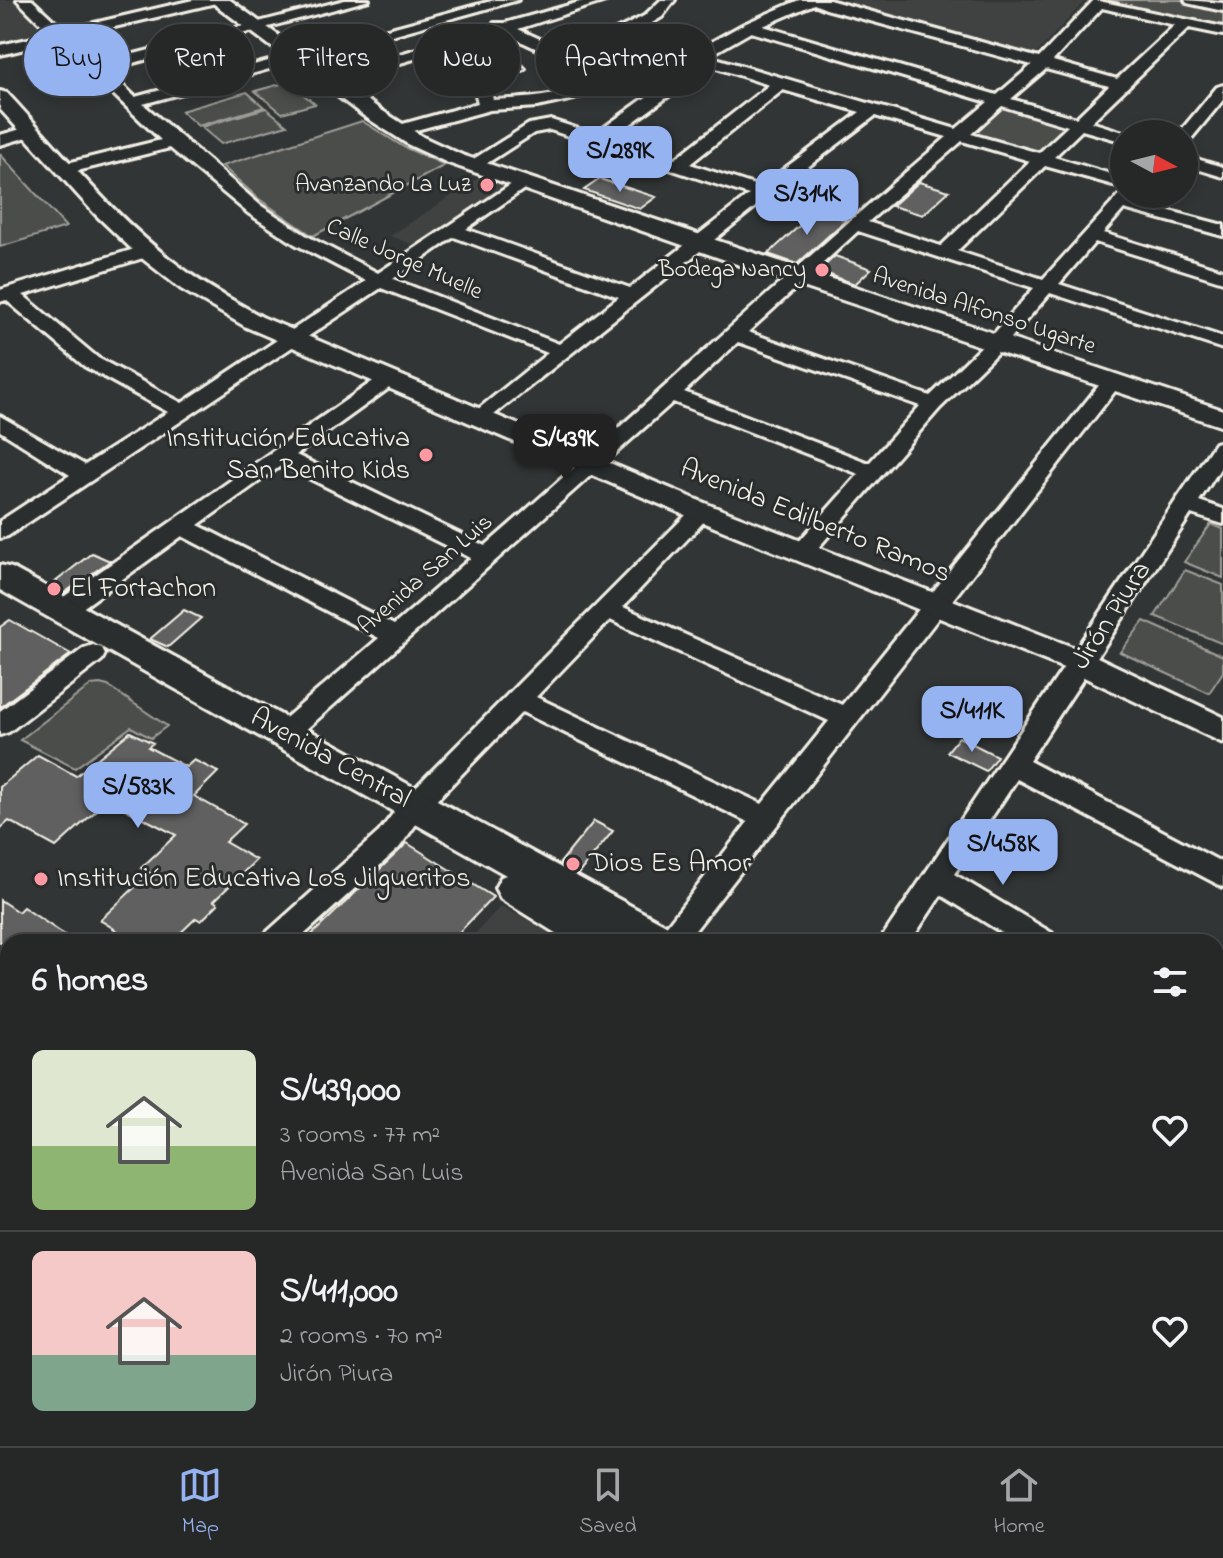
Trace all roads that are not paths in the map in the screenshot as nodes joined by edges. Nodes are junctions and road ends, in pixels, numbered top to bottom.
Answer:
1 (211, 0) edge
2 (218, 0) edge
3 (362, 0) edge
4 (445, 0) edge
5 (511, 0) edge
6 (602, 0) edge
7 (668, 0) edge
8 (1195, 0) edge
9 (32, 1) edge
10 (822, 1) edge
11 (1223, 7) edge
12 (469, 12) junction
13 (1186, 22) junction
14 (52, 24) edge
15 (109, 24) edge
16 (495, 24) edge
17 (518, 24) edge
18 (639, 24) edge
19 (257, 27) junction
20 (749, 27) junction
21 (1223, 31) edge
22 (398, 32) edge
23 (270, 37) edge
24 (24, 44) edge
25 (0, 50) edge
26 (715, 50) edge
27 (130, 60) edge
28 (715, 63) edge
29 (1041, 65) junction
30 (270, 67) edge
31 (780, 84) junction
32 (1122, 85) junction
33 (1223, 90) edge
34 (127, 96) edge
35 (353, 96) edge
36 (484, 96) edge
37 (568, 96) edge
38 (654, 96) edge
39 (0, 97) edge
40 (997, 100) junction
41 (134, 102) junction
42 (489, 105) junction
43 (872, 111) junction
44 (1198, 120) edge
45 (1078, 124) junction
46 (398, 130) junction
47 (32, 131) junction
48 (1110, 133) edge
49 (958, 137) junction
50 (599, 139) junction
51 (0, 140) edge
52 (173, 142) junction
53 (1041, 160) junction
54 (1198, 164) edge
55 (472, 165) junction
56 (677, 166) junction
57 (65, 169) junction
58 (1223, 172) edge
59 (1110, 179) edge
60 (521, 183) junction
61 (762, 193) junction
62 (1116, 208) edge
63 (1154, 208) edge
64 (855, 224) junction
65 (451, 230) junction
66 (1223, 231) edge
67 (1093, 236) junction
68 (699, 243) junction
69 (147, 251) junction
70 (944, 253) junction
71 (1223, 276) edge
72 (796, 277) junction
73 (378, 280) junction
74 (1048, 286) junction
75 (4, 294) edge
76 (633, 296) junction
77 (734, 334) junction
78 (296, 338) junction
79 (997, 342) junction
80 (1223, 343) edge
81 (563, 352) junction
82 (389, 379) junction
83 (1112, 382) junction
84 (668, 393) junction
85 (933, 404) junction
86 (182, 411) junction
87 (478, 418) junction
88 (1223, 419) edge
89 (0, 422) edge
90 (1223, 448) edge
91 (280, 456) junction
92 (591, 466) junction
93 (873, 472) junction
94 (84, 474) junction
95 (1185, 504) junction
96 (702, 512) junction
97 (1223, 517) edge
98 (181, 526) junction
99 (0, 531) edge
100 (803, 551) junction
101 (487, 556) junction
102 (0, 576) edge
103 (0, 602) edge
104 (936, 605) junction
105 (607, 609) junction
106 (61, 611) junction
107 (396, 636) junction
108 (93, 654) junction
109 (1082, 663) junction
110 (519, 700) junction
111 (847, 718) junction
112 (0, 725) edge
113 (1223, 731) edge
114 (284, 734) junction
115 (1012, 764) junction
116 (409, 814) junction
117 (766, 818) junction
118 (1223, 876) edge
119 (937, 878) junction
120 (285, 934) edge
121 (592, 934) edge
122 (645, 934) edge
123 (675, 934) edge
124 (899, 934) edge
125 (1029, 934) edge

1 - 15 street
2 - 19 street, Avenida Alfonso Ugarte
3 - 19 street
4 - 12 street
5 - 12 street
6 - 17 street
7 - 18 street
8 - 11 street
9 - 14 street, Calle Jorge Muelle
10 - 20 street
10 - 29 street
12 - 16 street
12 - 22 street
13 - 21 street
13 - 29 street, Avenida San Luis
13 - 32 street
19 - 23 street, Avenida Alfonso Ugarte
19 - 27 street
20 - 26 street
20 - 40 street
24 - 25 street
28 - 31 street
29 - 32 street
29 - 40 street, Avenida San Luis
30 - 41 street
31 - 43 street
31 - 56 street
32 - 45 street
33 - 44 street
34 - 41 street, Calle Jorge Muelle
35 - 46 street, Avenida Alfonso Ugarte
36 - 42 street
37 - 42 street
38 - 50 street
39 - 47 street, Avenida Edilberto Ramos
40 - 45 street
40 - 49 street, Avenida San Luis
41 - 52 street, Calle Jorge Muelle
42 - 46 street
43 - 49 street
43 - 61 street
45 - 48 street
45 - 53 street
46 - 55 street, Avenida Alfonso Ugarte
47 - 51 street
47 - 57 street, Avenida Edilberto Ramos
49 - 53 street
49 - 64 street, Avenida San Luis
50 - 55 street
50 - 56 street
52 - 57 street
52 - 73 street, Calle Jorge Muelle
53 - 59 street
53 - 70 street
54 - 58 street
55 - 60 street, Avenida Alfonso Ugarte
56 - 61 street
57 - 69 street, Avenida Edilberto Ramos
60 - 65 street
60 - 68 street, Avenida Alfonso Ugarte
61 - 68 street
62 - 67 street
63 - 66 street
64 - 70 street
64 - 72 street, Avenida San Luis
65 - 73 street
65 - 76 street
67 - 71 street
67 - 74 street
68 - 72 street, Avenida Alfonso Ugarte
68 - 76 street
69 - 75 street
69 - 78 street, Avenida Edilberto Ramos
70 - 74 street
72 - 77 street, Avenida San Luis
72 - 79 street, Avenida Alfonso Ugarte
73 - 78 street
73 - 81 street, Calle Jorge Muelle
74 - 79 street
74 - 80 street
75 - 86 street
76 - 81 street
77 - 84 street, Avenida San Luis
77 - 85 street
78 - 82 street, Avenida Edilberto Ramos
78 - 86 street
79 - 83 street, Avenida Alfonso Ugarte
79 - 85 street
81 - 87 street
82 - 87 street, Avenida Edilberto Ramos
82 - 91 street
83 - 88 street, Avenida Alfonso Ugarte
83 - 104 street
84 - 92 street, Avenida San Luis
84 - 93 street
85 - 93 street
86 - 94 street
87 - 92 street, Avenida Edilberto Ramos
89 - 94 street
90 - 95 street, Jirón Piura
91 - 98 street
91 - 101 street
92 - 96 street, Avenida Edilberto Ramos
92 - 101 street, Avenida San Luis
93 - 100 street
94 - 99 street
95 - 97 street
95 - 109 street, Jirón Piura
96 - 100 street, Avenida Edilberto Ramos
96 - 105 street
98 - 106 street
98 - 107 street
100 - 104 street, Avenida Edilberto Ramos
101 - 107 street, Avenida San Luis
102 - 106 main road, Avenida Central
103 - 108 main road, Avenida Central
104 - 109 street, Avenida Edilberto Ramos
104 - 111 street
105 - 110 street
105 - 111 street
106 - 114 main road, Avenida Central
107 - 114 street, Avenida San Luis
108 - 112 street
108 - 116 main road, Avenida Central
109 - 113 street, Avenida Edilberto Ramos
109 - 115 street, Jirón Piura
110 - 116 street
110 - 117 street
111 - 117 street
114 - 116 main road, Avenida Central
115 - 118 street
115 - 119 street, Jirón Piura
116 - 120 street
116 - 121 main road, Avenida Central
116 - 122 main road, Avenida Central
117 - 123 street
119 - 124 street, Jirón Piura
119 - 125 street

